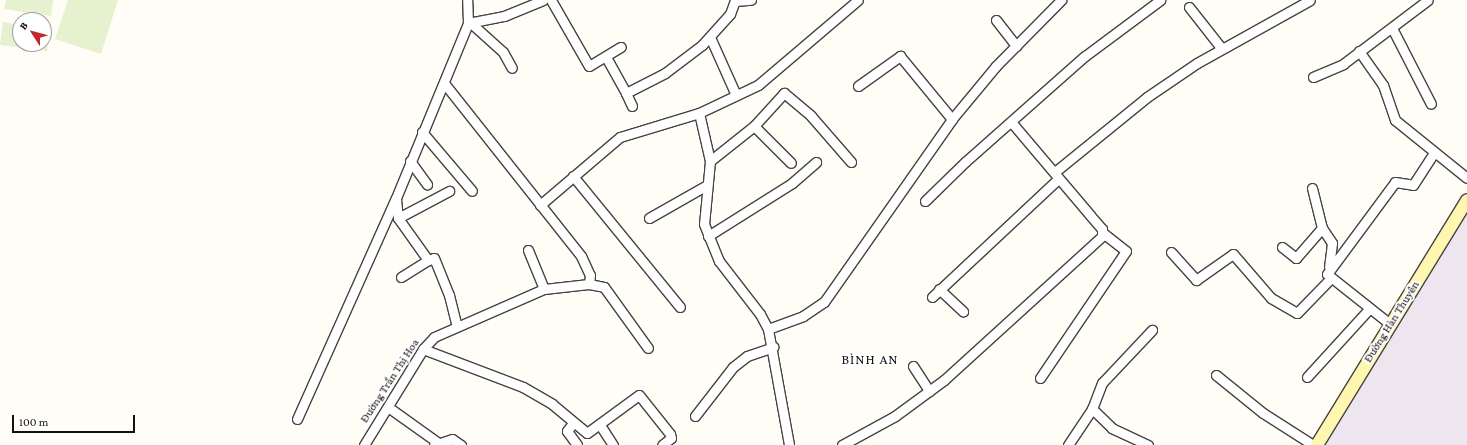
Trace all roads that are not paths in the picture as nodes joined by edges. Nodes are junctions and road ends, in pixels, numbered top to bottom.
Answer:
1 (467, 0) edge
2 (543, 0) edge
3 (551, 0) edge
4 (751, 0) edge
5 (858, 0) edge
6 (1061, 0) edge
7 (1160, 0) edge
8 (1310, 0) edge
9 (1428, 0) edge
10 (735, 1) edge
11 (1188, 7) dead end
12 (996, 20) dead end
13 (470, 24) junction
14 (1392, 28) junction
15 (710, 37) junction
16 (1016, 46) junction
17 (621, 47) dead end
18 (1222, 49) junction
19 (1359, 51) junction
20 (606, 57) junction
21 (512, 68) dead end
22 (1313, 77) dead end
23 (444, 83) junction
24 (858, 86) dead end
25 (626, 93) junction
26 (736, 95) junction
27 (1431, 104) dead end
28 (632, 106) dead end
29 (699, 113) junction
30 (952, 119) junction
31 (1010, 122) junction
32 (754, 126) junction
33 (422, 132) junction
34 (1434, 153) junction
35 (410, 161) junction
36 (710, 161) junction
37 (816, 162) dead end
38 (851, 162) dead end
39 (791, 163) dead end
40 (573, 176) junction
41 (1056, 176) junction
42 (1467, 178) edge
43 (427, 184) dead end
44 (707, 185) junction
45 (1312, 188) dead end
46 (449, 190) dead end
47 (472, 191) dead end
48 (396, 198) junction
49 (1467, 200) edge
50 (925, 201) dead end
51 (540, 205) junction
52 (398, 218) junction
53 (649, 218) dead end
54 (1322, 228) junction
55 (1103, 233) junction
56 (708, 236) junction
57 (1282, 247) dead end
58 (528, 250) dead end
59 (1171, 252) dead end
60 (428, 260) junction
61 (1329, 275) junction
62 (401, 277) dead end
63 (589, 284) junction
64 (544, 289) junction
65 (940, 289) junction
66 (932, 297) dead end
67 (680, 307) dead end
68 (1370, 308) junction
69 (963, 311) dead end
70 (1390, 324) junction
71 (457, 326) junction
72 (768, 329) junction
73 (1152, 330) dead end
74 (772, 347) junction
75 (648, 348) dead end
76 (423, 349) junction
77 (913, 366) dead end
78 (1216, 375) dead end
79 (1307, 377) dead end
80 (1040, 378) dead end
81 (929, 391) junction
82 (388, 407) junction
83 (1092, 409) junction
84 (694, 416) dead end
85 (297, 419) dead end
86 (574, 423) junction
87 (600, 425) junction
88 (436, 443) edge
89 (364, 445) edge
90 (461, 445) edge
91 (577, 445) edge
92 (612, 445) edge
93 (662, 445) edge
94 (789, 445) edge
95 (842, 445) edge
96 (1068, 445) edge
97 (1148, 445) edge
98 (1313, 445) edge
99 (1317, 445) edge

1 - 13 street
2 - 13 street
3 - 20 street
4 - 10 street
5 - 26 street
6 - 16 street
7 - 31 street
8 - 18 street
9 - 14 street
10 - 15 street
11 - 18 street
12 - 16 street
13 - 21 street
13 - 23 street
14 - 19 street
14 - 27 street
15 - 25 street
15 - 26 street
16 - 30 street
17 - 20 street
18 - 41 street
19 - 22 street
19 - 34 street
20 - 25 street
23 - 33 street
23 - 51 street
24 - 30 street
25 - 28 street
26 - 29 street
29 - 36 street
29 - 40 street
30 - 72 street
31 - 41 street
31 - 50 street
32 - 36 street
32 - 38 street
32 - 39 street
33 - 35 street
33 - 47 street
34 - 42 street
34 - 61 street
35 - 43 street
35 - 48 street
36 - 44 street
37 - 56 street
40 - 51 street
40 - 67 street
41 - 55 street
41 - 65 street
44 - 53 street
44 - 56 street
45 - 54 street
46 - 52 street
48 - 52 street
48 - 85 street
49 - 70 street, Đường Hàn Thuyên
51 - 63 street
52 - 60 street
54 - 57 street
54 - 61 street
55 - 80 street
55 - 81 street
56 - 72 street
58 - 64 street
59 - 61 street
60 - 62 street
60 - 71 street
61 - 68 street
63 - 64 street, Đường Trần Thị Hoa
63 - 75 street
64 - 71 street, Đường Trần Thị Hoa
65 - 66 street
65 - 69 street
68 - 70 street
68 - 79 street
70 - 99 street, Đường Hàn Thuyên
71 - 76 street, Đường Trần Thị Hoa
72 - 74 street
73 - 83 street
74 - 84 street
74 - 94 street
76 - 82 street, Đường Trần Thị Hoa
76 - 86 street
77 - 81 street
78 - 98 street
81 - 95 street
82 - 88 street
82 - 89 street, Đường Trần Thị Hoa
83 - 96 street
83 - 97 street
86 - 87 street
86 - 91 street
87 - 92 street
87 - 93 street
88 - 90 street

